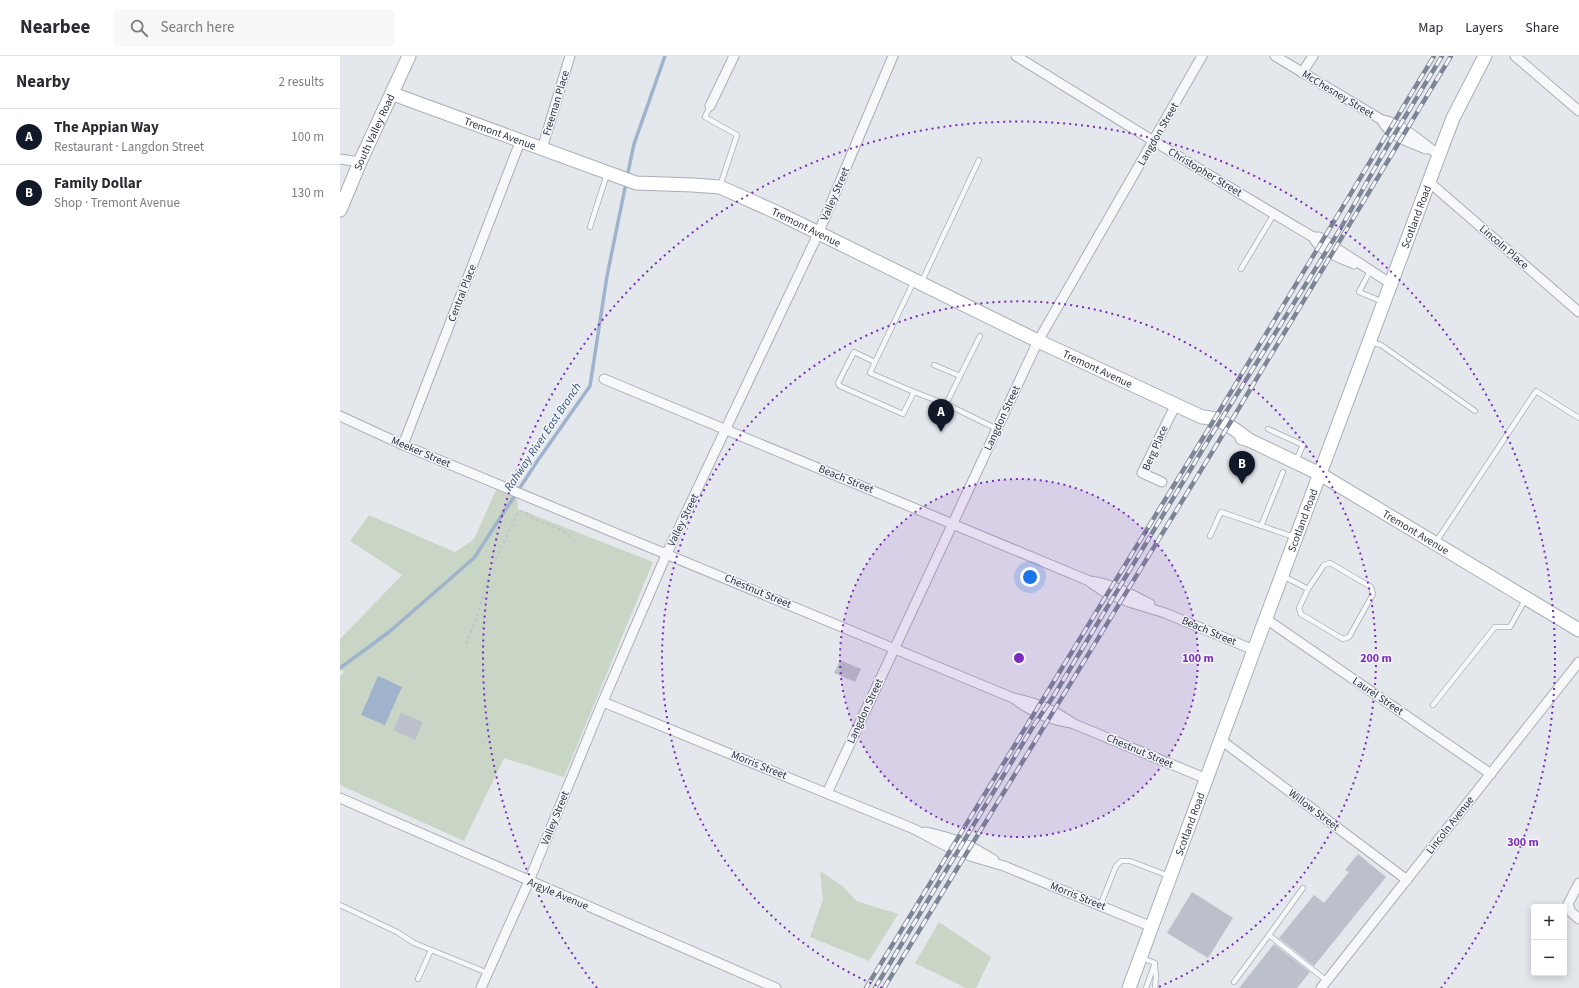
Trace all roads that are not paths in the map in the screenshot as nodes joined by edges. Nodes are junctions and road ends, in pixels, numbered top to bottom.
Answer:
1 (409, 56) edge
2 (570, 56) edge
3 (734, 56) edge
4 (893, 56) edge
5 (1016, 56) edge
6 (1202, 56) edge
7 (1275, 56) edge
8 (1313, 56) edge
9 (1485, 56) edge
10 (1515, 56) edge
11 (1302, 73) junction
12 (393, 94) junction
13 (710, 106) joint
14 (1579, 111) edge
15 (520, 142) junction
16 (1154, 142) junction
17 (542, 149) junction
18 (1439, 155) junction
19 (340, 159) edge
20 (979, 160) dead end
21 (360, 162) junction
22 (607, 174) junction
23 (1429, 182) junction
24 (720, 187) junction
25 (340, 210) edge
26 (1274, 214) junction
27 (590, 227) dead end
28 (818, 234) junction
29 (1241, 269) dead end
30 (1370, 271) junction
31 (917, 282) junction
32 (1390, 283) junction
33 (1383, 302) junction
34 (1579, 312) edge
35 (980, 336) dead end
36 (1038, 341) junction
37 (1368, 341) junction
38 (874, 362) junction
39 (934, 365) dead end
40 (960, 376) junction
41 (604, 380) dead end
42 (914, 392) junction
43 (946, 404) junction
44 (1176, 404) junction
45 (1475, 411) dead end
46 (340, 416) edge
47 (1579, 418) edge
48 (996, 429) junction
49 (1268, 429) dead end
50 (726, 430) junction
51 (403, 445) junction
52 (1295, 463) junction
53 (1283, 472) dead end
54 (1320, 474) junction
55 (1162, 482) dead end
56 (503, 486) joint
57 (952, 523) junction
58 (1261, 526) junction
59 (1210, 536) dead end
60 (1296, 537) junction
61 (1435, 544) junction
62 (667, 553) junction
63 (1282, 575) junction
64 (1308, 589) junction
65 (1526, 598) junction
66 (1266, 619) junction
67 (1579, 630) edge
68 (894, 648) junction
69 (1254, 650) junction
70 (1579, 662) edge
71 (603, 702) junction
72 (1433, 705) dead end
73 (1221, 740) junction
74 (1491, 774) junction
75 (1207, 779) junction
76 (827, 793) junction
77 (340, 798) edge
78 (1170, 877) junction
79 (1407, 880) junction
80 (530, 881) junction
81 (1579, 883) edge
82 (1303, 888) dead end
83 (340, 905) edge
84 (1100, 906) junction
85 (1579, 919) edge
86 (1152, 927) junction
87 (1270, 935) junction
88 (431, 950) junction
89 (1140, 958) junction
90 (1155, 963) junction
91 (488, 973) junction
92 (418, 979) dead end
93 (1234, 982) dead end
94 (1324, 984) edge
95 (481, 988) edge
96 (776, 988) edge
97 (1129, 988) edge
98 (1146, 988) edge
99 (1155, 988) edge

1 - 12 street, South Valley Road
2 - 17 street, Freeman Place
3 - 13 street
4 - 28 street, Valley Street
5 - 16 street, Christopher Street
6 - 16 street, Langdon Street
7 - 11 street, McChesney Street
8 - 11 street
9 - 18 street, Scotland Road
10 - 14 street
11 - 18 street, McChesney Street
12 - 15 street, Tremont Avenue
12 - 21 street, South Valley Road
13 - 24 lane
15 - 17 street, Tremont Avenue
15 - 51 street, Central Place
16 - 26 street, Christopher Street
16 - 36 street, Langdon Street
17 - 22 street, Tremont Avenue
18 - 23 street, Scotland Road
19 - 21 street
20 - 31 lane
21 - 25 street, South Valley Road
22 - 24 street, Tremont Avenue
22 - 27 lane
23 - 32 street, Scotland Road
23 - 34 street, Lincoln Place
24 - 28 street, Tremont Avenue
26 - 29 lane
26 - 30 street, Christopher Street
28 - 31 street, Tremont Avenue
28 - 50 street, Valley Street
30 - 32 street, Christopher Street
30 - 33 lane
31 - 36 street, Tremont Avenue
31 - 38 lane
32 - 33 street, Scotland Road
33 - 37 street, Scotland Road
35 - 40 lane
36 - 44 street, Tremont Avenue
36 - 48 street, Langdon Street
37 - 45 lane
37 - 54 street, Scotland Road
38 - 42 lane
38 - 42 lane
39 - 40 lane
40 - 43 lane
41 - 50 street, Beach Street
42 - 43 lane
43 - 48 lane
44 - 52 street, Tremont Avenue
44 - 55 street, Berg Place
46 - 51 street, Meeker Street
47 - 61 lane
48 - 57 street, Langdon Street
49 - 52 lane
50 - 57 street, Beach Street
50 - 62 street, Valley Street
51 - 56 street, Meeker Street
52 - 54 street, Tremont Avenue
53 - 58 lane
54 - 60 street, Scotland Road
54 - 61 street, Tremont Avenue
56 - 62 street, Chestnut Street
57 - 68 street, Langdon Street
57 - 69 street, Beach Street
58 - 59 lane
58 - 60 lane
60 - 63 street, Scotland Road
61 - 65 street, Tremont Avenue
62 - 68 street, Chestnut Street
62 - 71 street, Valley Street
63 - 64 lane
63 - 66 street, Scotland Road
64 - 64 lane
65 - 67 street, Tremont Avenue
65 - 72 lane
66 - 69 street, Scotland Road
66 - 74 street, Laurel Street
68 - 75 street, Chestnut Street
68 - 76 street, Langdon Street
69 - 73 street, Scotland Road
70 - 74 street, Lincoln Avenue
71 - 76 street, Morris Street
71 - 80 street, Valley Street
73 - 75 street, Scotland Road
73 - 79 street, Willow Street
74 - 79 street, Lincoln Avenue
75 - 78 street, Scotland Road
76 - 84 street, Morris Street
77 - 80 street, Argyle Avenue
78 - 84 lane
78 - 86 street, Scotland Road
79 - 94 street, Lincoln Avenue
80 - 91 street, Valley Street
80 - 96 street, Argyle Avenue
81 - 85 street
82 - 87 lane
83 - 88 lane
84 - 86 street, Morris Street
86 - 89 street, Scotland Road
87 - 93 lane
87 - 94 lane
88 - 91 lane
88 - 92 lane
89 - 90 lane
89 - 97 street, Scotland Road
90 - 98 lane
90 - 99 lane
91 - 95 street, Valley Street

